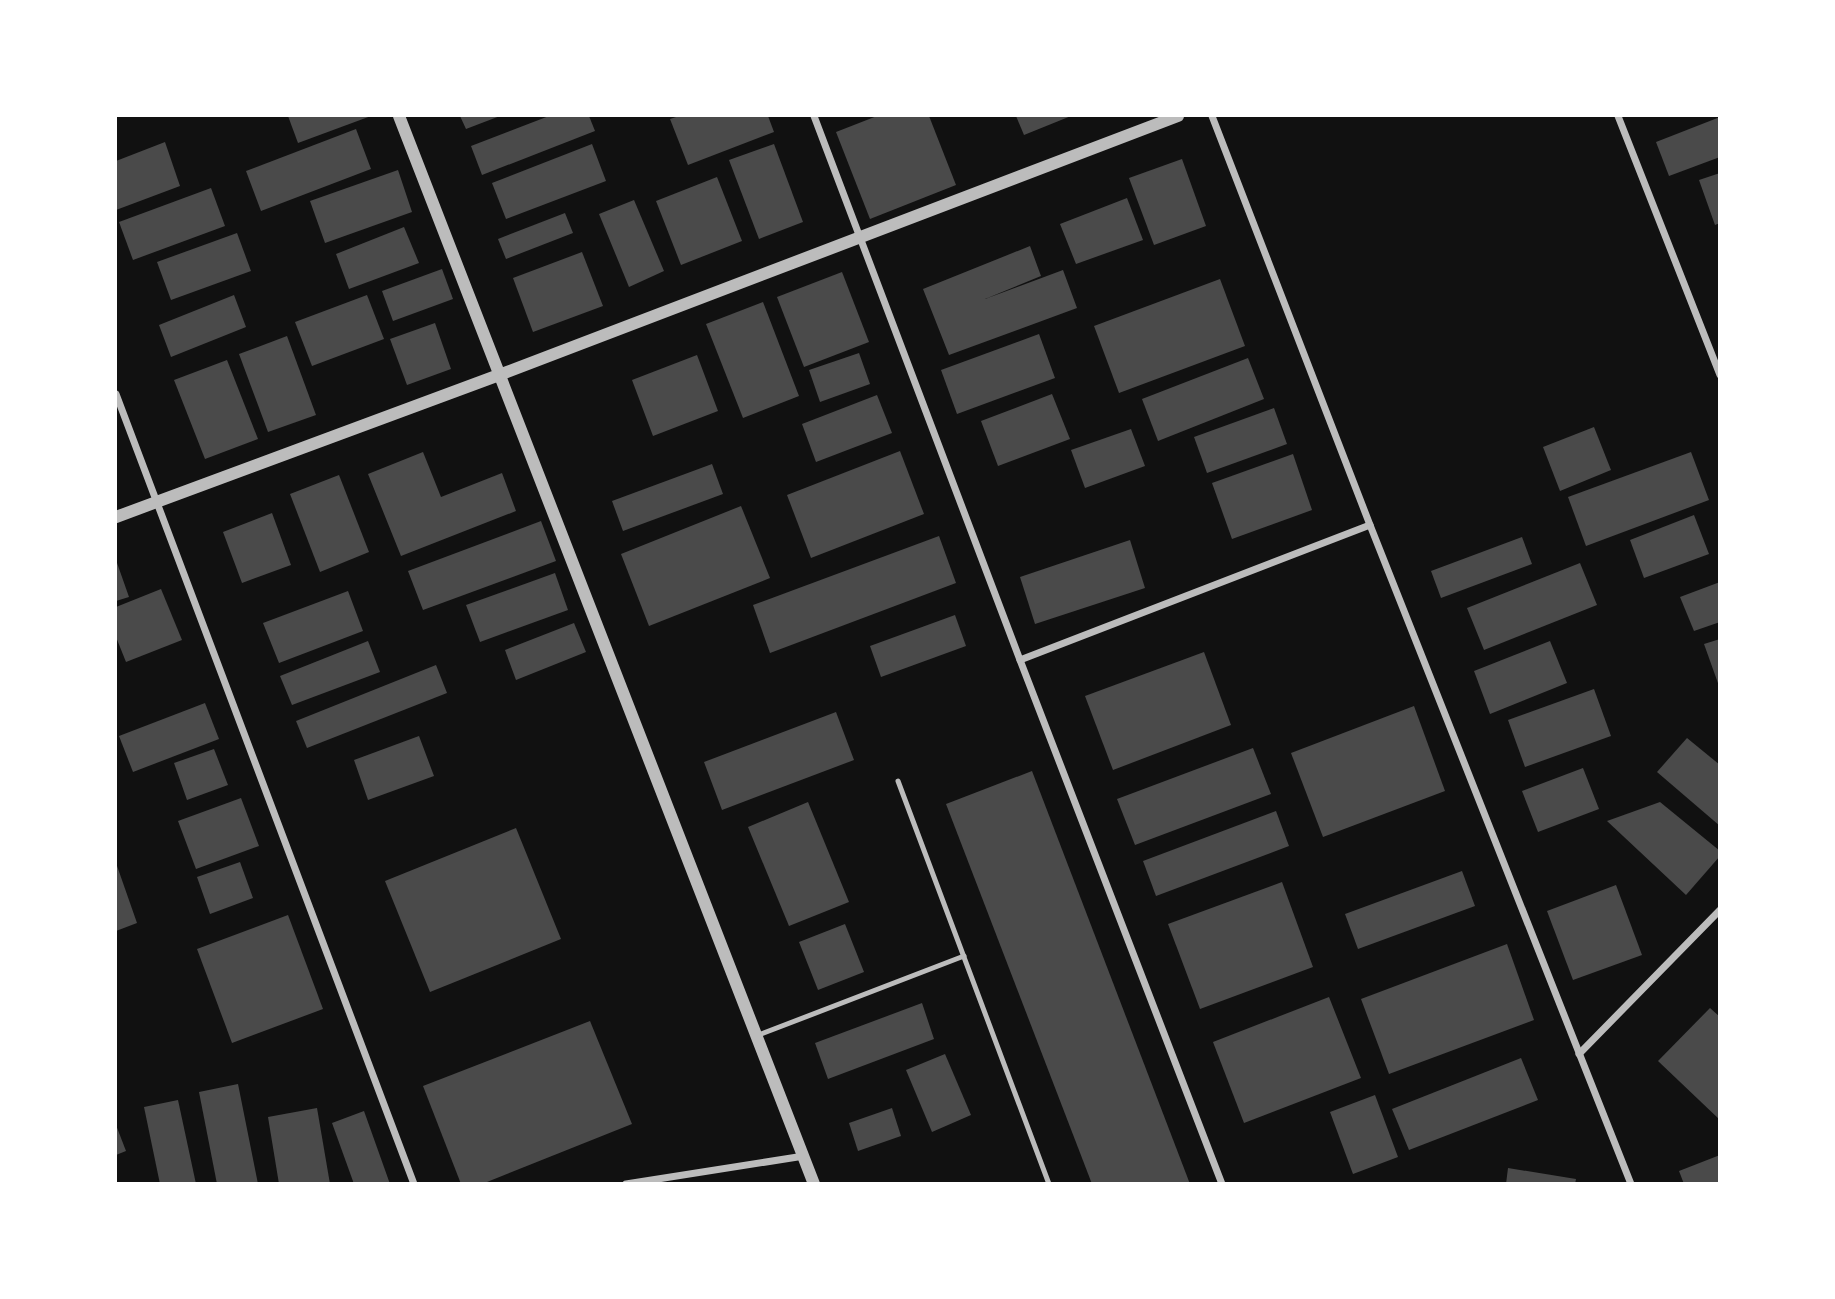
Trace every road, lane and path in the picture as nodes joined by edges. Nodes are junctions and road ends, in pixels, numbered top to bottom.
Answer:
1 (399, 116) edge
2 (814, 116) edge
3 (1178, 116) edge
4 (1212, 116) edge
5 (1618, 116) edge
6 (861, 238) junction
7 (499, 375) junction
8 (1720, 375) edge
9 (116, 394) edge
10 (155, 501) junction
11 (116, 517) edge
12 (1370, 525) junction
13 (1020, 660) junction
14 (898, 780) dead end
15 (1720, 910) edge
16 (964, 956) junction
17 (756, 1036) junction
18 (1579, 1054) junction
19 (804, 1156) junction
20 (414, 1184) edge
21 (626, 1184) edge
22 (814, 1184) edge
23 (1049, 1184) edge
24 (1222, 1184) edge
25 (1630, 1184) edge

1 - 7 street
2 - 6 street
3 - 6 street
4 - 12 street
5 - 8 street
6 - 7 street
6 - 13 street
7 - 10 street
7 - 17 street
9 - 10 street
10 - 11 street
10 - 20 street
12 - 13 street
12 - 18 street
13 - 24 street
14 - 16 lane
15 - 18 street
16 - 17 lane
16 - 23 lane
17 - 19 street
18 - 25 street
19 - 21 street
19 - 22 street

